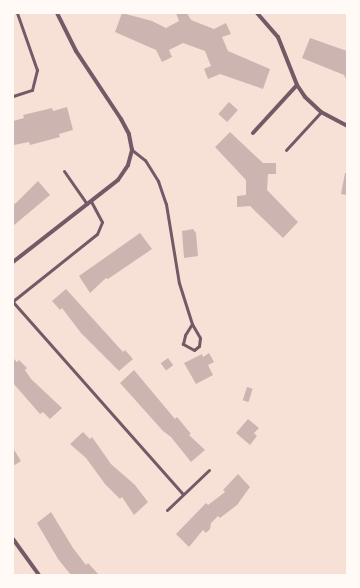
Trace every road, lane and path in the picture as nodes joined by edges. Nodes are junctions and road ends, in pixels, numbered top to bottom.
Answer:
1 (18, 13) edge
2 (58, 13) edge
3 (257, 13) edge
4 (297, 85) junction
5 (13, 96) edge
6 (321, 112) junction
7 (347, 126) edge
8 (254, 132) dead end
9 (132, 150) junction
10 (286, 150) dead end
11 (64, 172) dead end
12 (91, 201) junction
13 (87, 204) junction
14 (13, 262) edge
15 (13, 301) edge
16 (192, 324) junction
17 (209, 470) dead end
18 (183, 494) junction
19 (167, 510) dead end
20 (13, 539) edge
21 (40, 575) edge

1 - 5 lane
2 - 9 street
3 - 4 street
4 - 6 street
4 - 8 street
6 - 7 street
6 - 10 lane
9 - 12 street
9 - 16 lane
11 - 13 lane
12 - 13 street
12 - 15 lane
13 - 14 street
15 - 18 lane
16 - 16 lane
17 - 18 lane
18 - 19 lane
20 - 21 street

